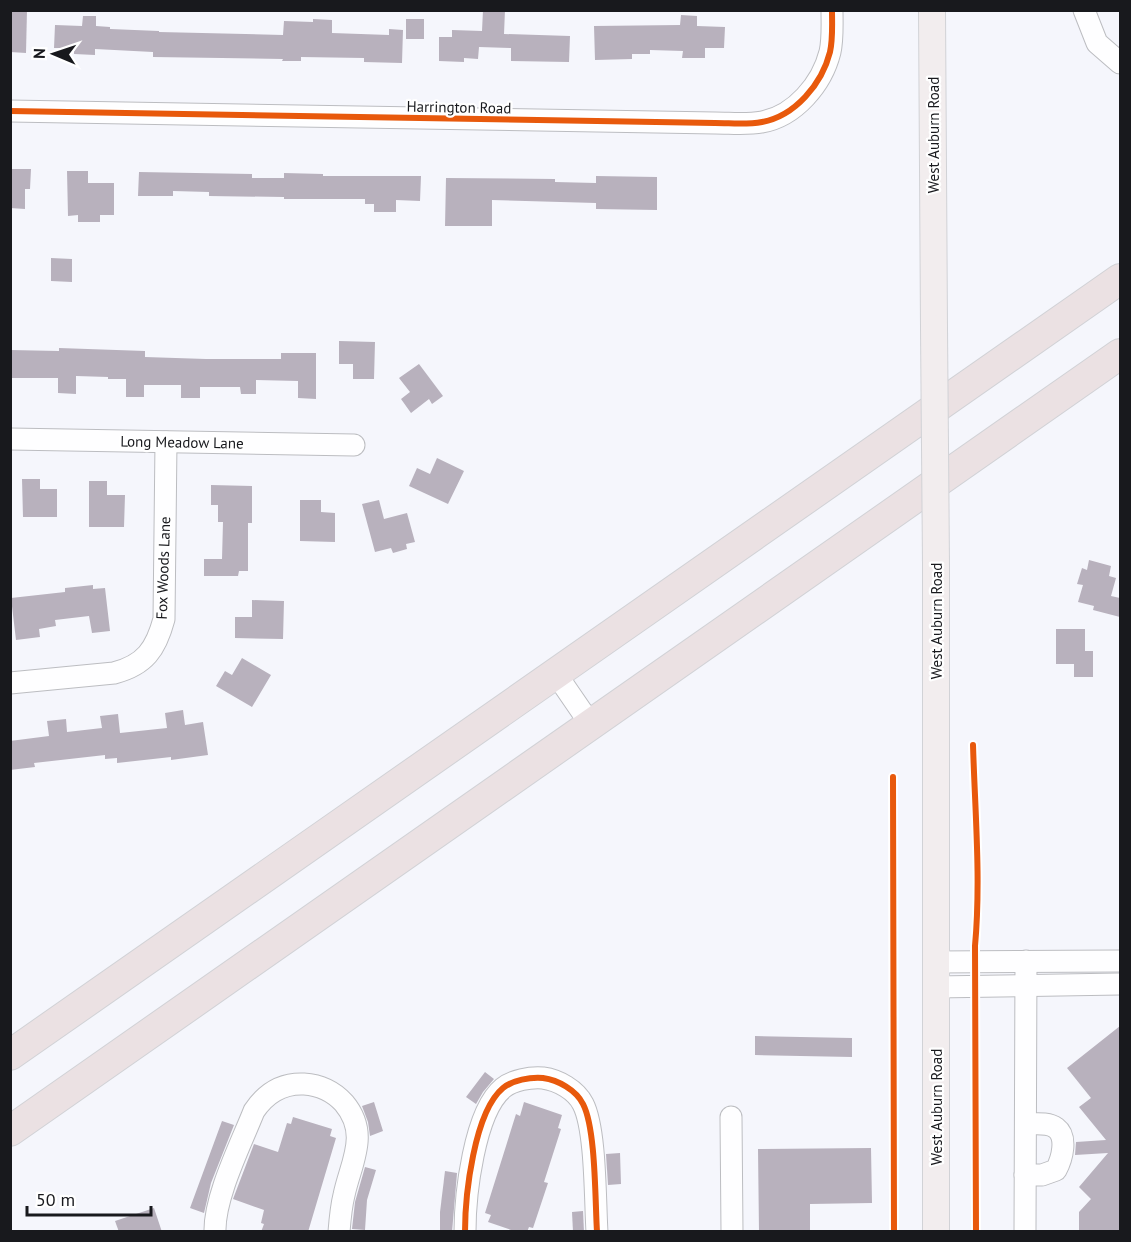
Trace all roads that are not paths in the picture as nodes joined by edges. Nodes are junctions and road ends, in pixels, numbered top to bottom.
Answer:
1 (832, 10) edge
2 (932, 10) edge
3 (1084, 10) edge
4 (1120, 63) edge
5 (10, 111) edge
6 (1120, 279) edge
7 (1120, 354) edge
8 (10, 439) edge
9 (166, 442) junction
10 (354, 445) dead end
11 (556, 674) junction
12 (10, 683) edge
13 (591, 725) junction
14 (1026, 961) junction
15 (1120, 961) edge
16 (935, 962) junction
17 (1120, 984) edge
18 (1025, 986) junction
19 (935, 987) junction
20 (10, 1056) edge
21 (731, 1117) dead end
22 (1026, 1124) junction
23 (10, 1131) edge
24 (1024, 1175) junction
25 (215, 1232) edge
26 (339, 1232) edge
27 (465, 1232) edge
28 (597, 1232) edge
29 (732, 1232) edge
30 (936, 1232) edge
31 (1025, 1232) edge

1 - 5 street, Harrington Road
2 - 16 main road, West Auburn Road, bridge
3 - 4 street
6 - 11 highway
7 - 13 highway
8 - 9 street, Long Meadow Lane
9 - 10 street, Long Meadow Lane
9 - 12 street, Fox Woods Lane
11 - 13 street
11 - 20 highway
13 - 23 highway
14 - 15 street
14 - 16 street
14 - 18 street
16 - 19 main road, West Auburn Road
17 - 18 street
18 - 19 street
18 - 22 street
19 - 30 main road, West Auburn Road
21 - 29 street
22 - 24 street
22 - 24 street
24 - 31 street
25 - 26 street
27 - 28 street

